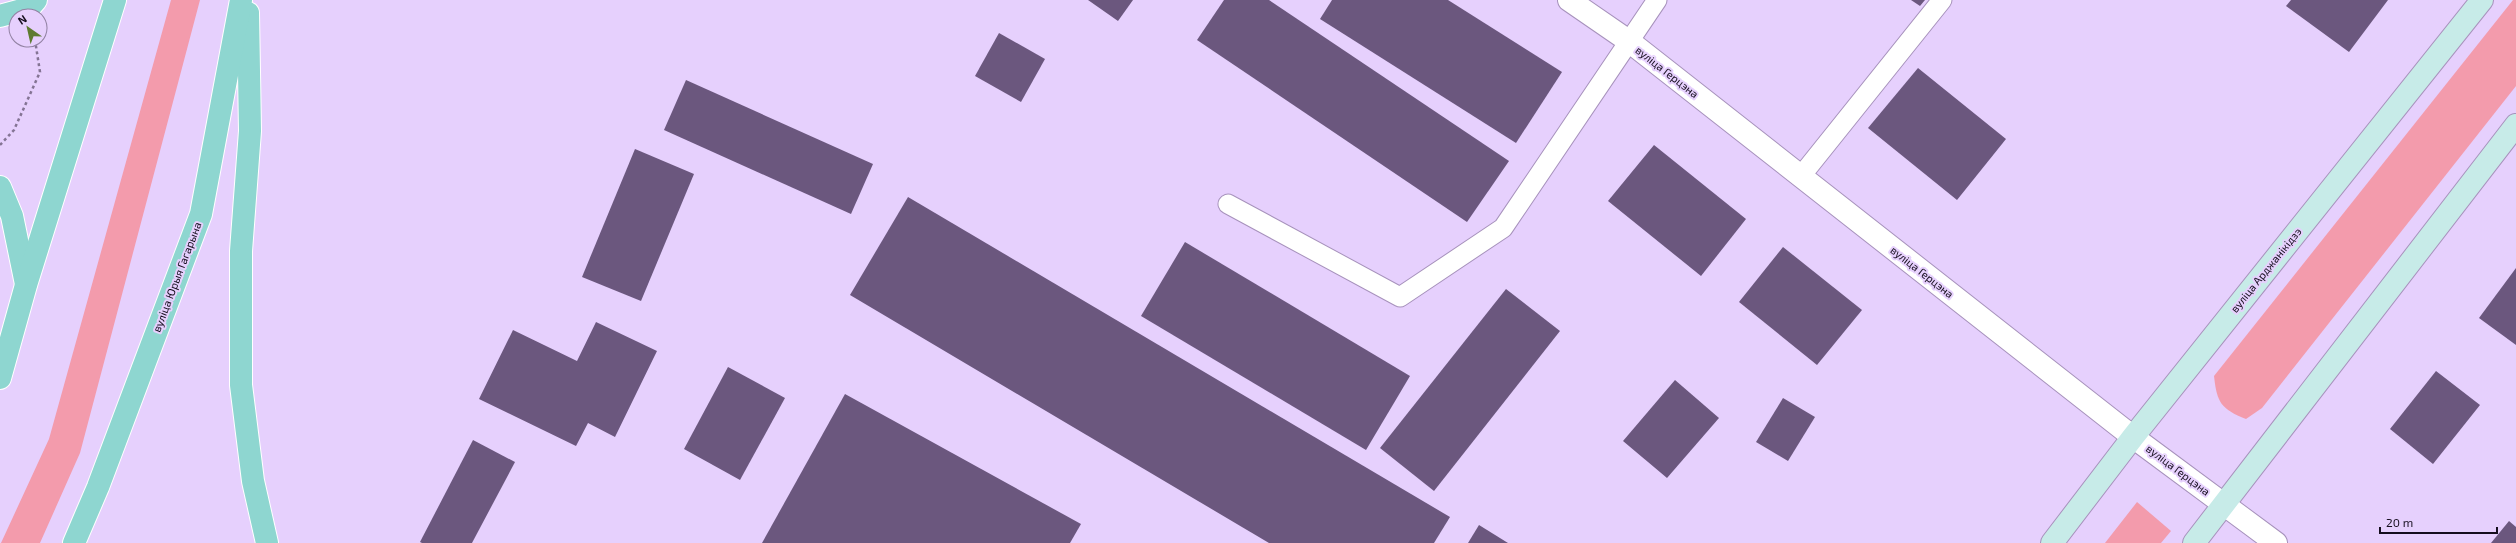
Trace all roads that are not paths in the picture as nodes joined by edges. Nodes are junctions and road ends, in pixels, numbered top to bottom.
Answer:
1 (36, 0) edge
2 (116, 0) edge
3 (241, 0) edge
4 (248, 0) edge
5 (1569, 0) edge
6 (1657, 0) edge
7 (1942, 0) edge
8 (2482, 0) edge
9 (0, 16) edge
10 (1630, 42) junction
11 (2516, 125) edge
12 (1801, 176) junction
13 (0, 187) edge
14 (1228, 204) dead end
15 (26, 285) junction
16 (0, 378) edge
17 (2133, 437) junction
18 (2224, 505) junction
19 (74, 543) edge
20 (267, 543) edge
21 (2052, 543) edge
22 (2194, 543) edge
23 (2276, 543) edge

1 - 9 main road
2 - 15 main road
3 - 19 main road, вуліца Юрыя Гагарына
4 - 20 main road
5 - 10 street, вуліца Герцэна
6 - 10 lane
7 - 12 lane
8 - 17 main road, вуліца Арджанікідзэ
10 - 12 street, вуліца Герцэна
10 - 14 lane
11 - 18 main road
12 - 17 street, вуліца Герцэна
13 - 15 main road
15 - 16 main road
17 - 18 street, вуліца Герцэна
17 - 21 main road, вуліца Арджанікідзэ
18 - 22 main road
18 - 23 street, вуліца Герцэна

